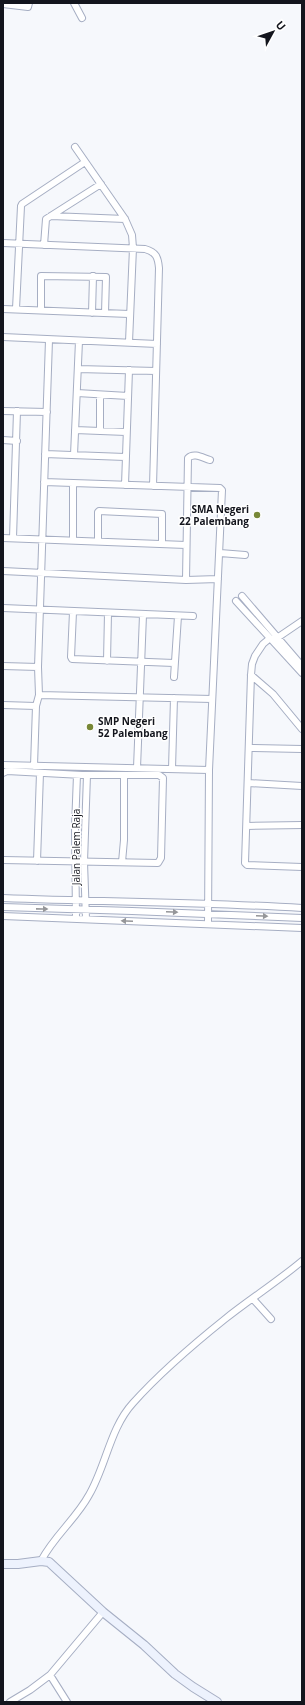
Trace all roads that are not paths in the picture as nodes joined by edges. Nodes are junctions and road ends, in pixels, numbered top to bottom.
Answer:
1 (29, 3) edge
2 (74, 3) edge
3 (3, 4) edge
4 (12, 4) edge
5 (82, 18) dead end
6 (75, 147) dead end
7 (85, 162) junction
8 (101, 184) junction
9 (50, 216) junction
10 (125, 219) junction
11 (3, 243) edge
12 (19, 244) junction
13 (44, 245) junction
14 (133, 248) junction
15 (94, 276) junction
16 (3, 309) edge
17 (16, 309) junction
18 (41, 310) junction
19 (92, 312) junction
20 (105, 313) junction
21 (129, 314) junction
22 (3, 337) edge
23 (49, 340) junction
24 (79, 341) junction
25 (129, 342) junction
26 (156, 344) junction
27 (78, 369) junction
28 (130, 370) junction
29 (156, 371) junction
30 (77, 393) junction
31 (100, 395) junction
32 (128, 396) junction
33 (3, 411) edge
34 (17, 411) junction
35 (47, 412) junction
36 (75, 430) junction
37 (100, 431) junction
38 (126, 432) junction
39 (3, 440) edge
40 (17, 441) junction
41 (45, 454) junction
42 (74, 455) junction
43 (125, 456) junction
44 (210, 460) dead end
45 (44, 482) junction
46 (73, 483) junction
47 (125, 485) junction
48 (153, 486) junction
49 (187, 487) junction
50 (3, 538) edge
51 (13, 538) junction
52 (42, 539) junction
53 (73, 540) junction
54 (98, 541) junction
55 (162, 543) junction
56 (186, 545) junction
57 (220, 553) junction
58 (245, 555) dead end
59 (3, 571) edge
60 (41, 572) junction
61 (218, 578) junction
62 (186, 580) junction
63 (3, 608) edge
64 (40, 609) junction
65 (73, 612) junction
66 (108, 613) junction
67 (143, 615) junction
68 (178, 616) junction
69 (193, 616) dead end
70 (302, 621) edge
71 (277, 638) junction
72 (269, 639) junction
73 (107, 662) junction
74 (142, 662) junction
75 (174, 664) junction
76 (3, 666) edge
77 (302, 666) edge
78 (38, 667) junction
79 (302, 674) edge
80 (251, 675) junction
81 (174, 677) dead end
82 (39, 695) junction
83 (141, 697) junction
84 (174, 698) junction
85 (212, 699) junction
86 (3, 705) edge
87 (36, 706) junction
88 (302, 729) edge
89 (250, 748) junction
90 (302, 749) edge
91 (3, 765) edge
92 (34, 766) junction
93 (137, 768) junction
94 (172, 769) junction
95 (210, 770) junction
96 (3, 773) edge
97 (40, 773) junction
98 (77, 775) junction
99 (87, 775) junction
100 (124, 776) junction
101 (248, 783) junction
102 (302, 786) edge
103 (302, 825) edge
104 (247, 826) junction
105 (3, 860) edge
106 (37, 861) junction
107 (75, 862) junction
108 (84, 862) junction
109 (122, 862) junction
110 (302, 867) edge
111 (3, 898) edge
112 (76, 901) junction
113 (86, 901) junction
114 (209, 903) junction
115 (3, 908) edge
116 (302, 908) edge
117 (76, 910) junction
118 (85, 910) junction
119 (208, 914) junction
120 (3, 916) edge
121 (302, 918) edge
122 (76, 919) junction
123 (86, 919) junction
124 (208, 924) junction
125 (302, 928) edge
126 (302, 1261) edge
127 (253, 1299) junction
128 (271, 1319) dead end
129 (41, 1561) junction
130 (3, 1564) edge
131 (103, 1612) junction
132 (50, 1675) junction
133 (10, 1702) edge
134 (67, 1702) edge
135 (217, 1702) edge

1 - 4 street
2 - 5 street
3 - 4 street
6 - 7 street
7 - 8 street
7 - 12 street
8 - 9 street
8 - 10 street
9 - 10 street
9 - 13 street
10 - 14 street
11 - 12 street
12 - 13 street
12 - 17 street
13 - 14 street
14 - 21 street
14 - 26 street
15 - 18 street
15 - 19 street
15 - 20 street
16 - 17 street
17 - 18 street
18 - 19 street
19 - 20 street
20 - 21 street
21 - 25 street
22 - 23 street
23 - 24 street
23 - 35 street
24 - 25 street
24 - 27 street
25 - 26 street
26 - 29 street
27 - 28 street
27 - 30 street
28 - 29 street
28 - 32 street
29 - 48 street
30 - 31 street
30 - 36 street
31 - 32 street
31 - 37 street
32 - 38 street
33 - 34 street
34 - 35 street
34 - 40 street
35 - 41 street
36 - 37 street
36 - 42 street
37 - 38 street
38 - 43 street
39 - 40 street
40 - 51 street
41 - 42 street
41 - 45 street
42 - 43 street
43 - 47 street
44 - 49 street
45 - 46 street
45 - 52 street
46 - 47 street
46 - 53 street
47 - 48 street
48 - 49 street
49 - 56 street
49 - 57 street
50 - 51 street
51 - 52 street
52 - 53 street
52 - 60 street
53 - 54 street
54 - 55 street
54 - 55 street
55 - 56 street
56 - 62 street
57 - 58 street
57 - 61 street
59 - 60 street
60 - 62 street
60 - 64 street
61 - 62 street
61 - 85 street
63 - 64 street
64 - 65 street
64 - 78 street
65 - 66 street
65 - 73 street
66 - 67 street
66 - 73 street
67 - 68 street
67 - 74 street
68 - 69 street
68 - 75 street
70 - 71 street
71 - 72 street
71 - 72 street
71 - 77 street
72 - 79 street
72 - 80 street
73 - 74 street
74 - 75 street
74 - 83 street
75 - 81 street
76 - 78 street
78 - 82 street
80 - 88 street
80 - 89 street
82 - 83 street
82 - 87 street
83 - 84 street
83 - 93 street
84 - 85 street
84 - 94 street
85 - 95 street
86 - 87 street
87 - 92 street
89 - 90 street
89 - 101 street
91 - 92 street
92 - 93 street
93 - 94 street
94 - 95 street
95 - 114 street
96 - 97 street
97 - 98 street
97 - 106 street
98 - 99 street
98 - 107 street, Jalan Palem Raja
99 - 100 street
99 - 108 street, Jalan Palem Raja
100 - 109 street
100 - 109 street
101 - 102 street
101 - 104 street
103 - 104 street
104 - 110 street
105 - 106 street
106 - 107 street
107 - 108 street
107 - 112 street, Jalan Palem Raja
108 - 109 street
108 - 113 street, Jalan Palem Raja
111 - 112 street
112 - 113 street
112 - 117 street, Jalan Palem Raja
113 - 114 street
113 - 118 street, Jalan Palem Raja
114 - 116 street
114 - 119 street
115 -> 117 street
117 - 118 street
117 - 122 street, Jalan Palem Raja
118 -> 119 street
118 - 123 street, Jalan Palem Raja
119 -> 121 street
119 - 124 street
120 - 122 street
122 - 123 street
124 -> 123 street
124 - 125 street
126 - 127 street
127 - 128 street
127 - 129 street
129 - 130 street
129 - 131 street
131 - 132 street
131 - 135 street
132 - 133 street
132 - 134 street

